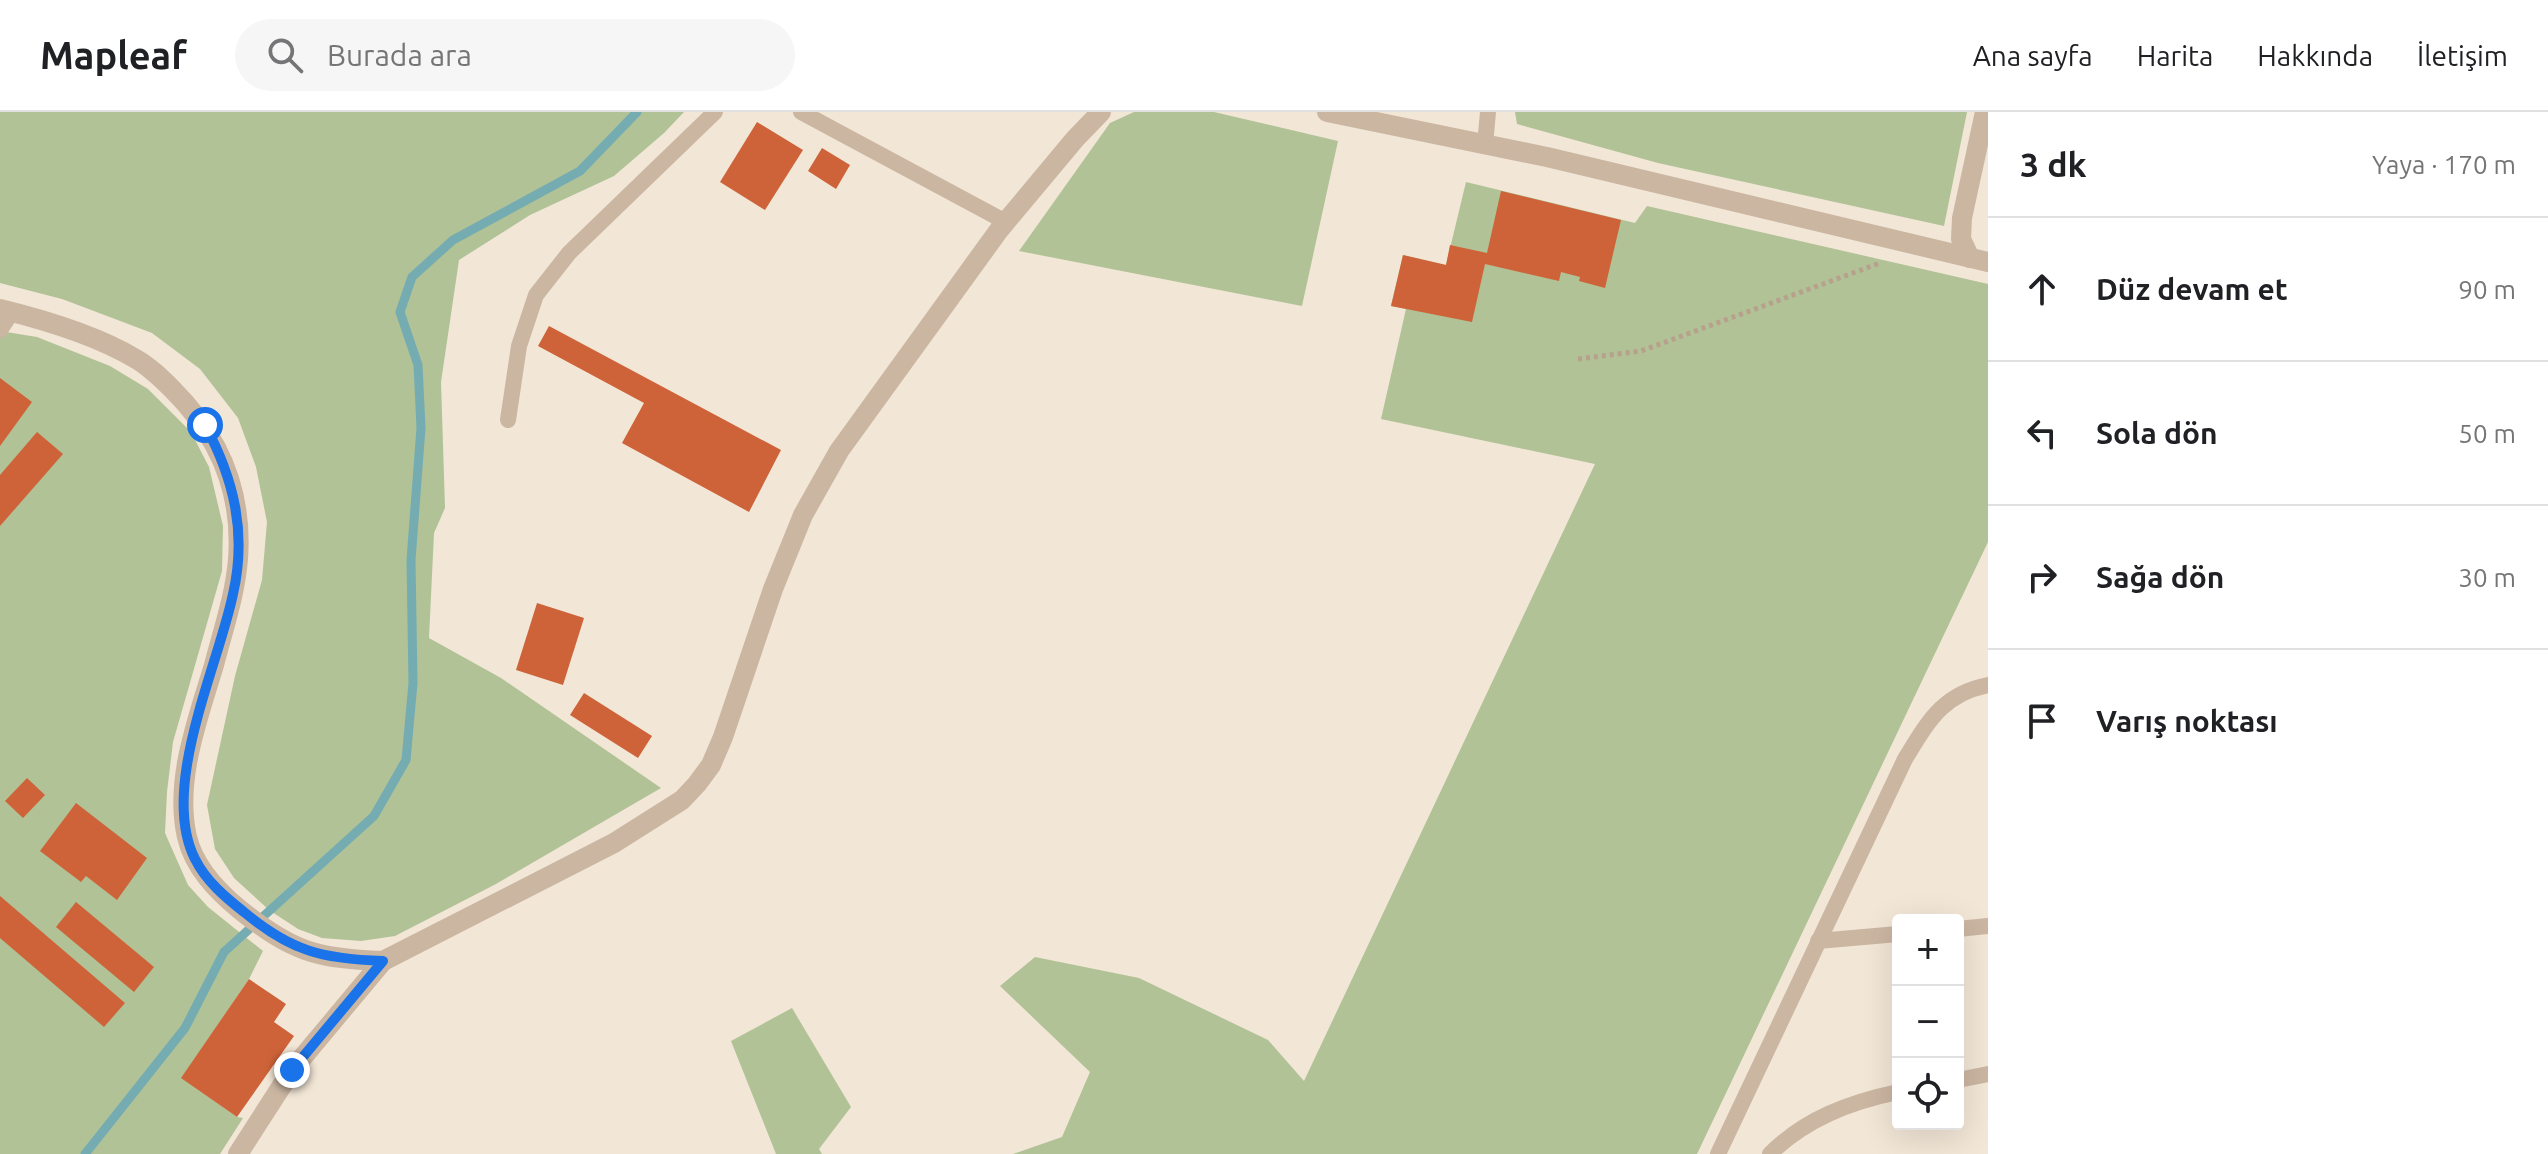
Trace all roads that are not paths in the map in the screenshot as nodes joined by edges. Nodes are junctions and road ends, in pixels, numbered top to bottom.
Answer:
1 (715, 112) edge
2 (801, 112) edge
3 (1101, 112) edge
4 (1327, 112) edge
5 (1488, 112) edge
6 (1985, 112) edge
7 (1983, 143) edge
8 (1485, 145) junction
9 (1006, 222) junction
10 (1979, 260) edge
11 (6, 310) edge
12 (0, 330) edge
13 (508, 420) dead end
14 (1988, 685) edge
15 (1988, 926) edge
16 (1964, 928) edge
17 (1892, 935) edge
18 (1818, 941) junction
19 (383, 961) junction
20 (1988, 1074) edge
21 (1964, 1079) edge
22 (1892, 1094) edge
23 (238, 1154) edge
24 (1718, 1154) edge
25 (1770, 1154) edge

1 - 13 lane
2 - 9 lane
3 - 9 street
4 - 8 street
5 - 8 lane
6 - 7 street
7 - 10 street
8 - 10 street
9 - 19 street
11 - 12 lane
11 - 19 street
14 - 18 lane
15 - 16 lane
17 - 18 lane
18 - 24 lane
19 - 23 street
20 - 21 lane
22 - 25 lane

